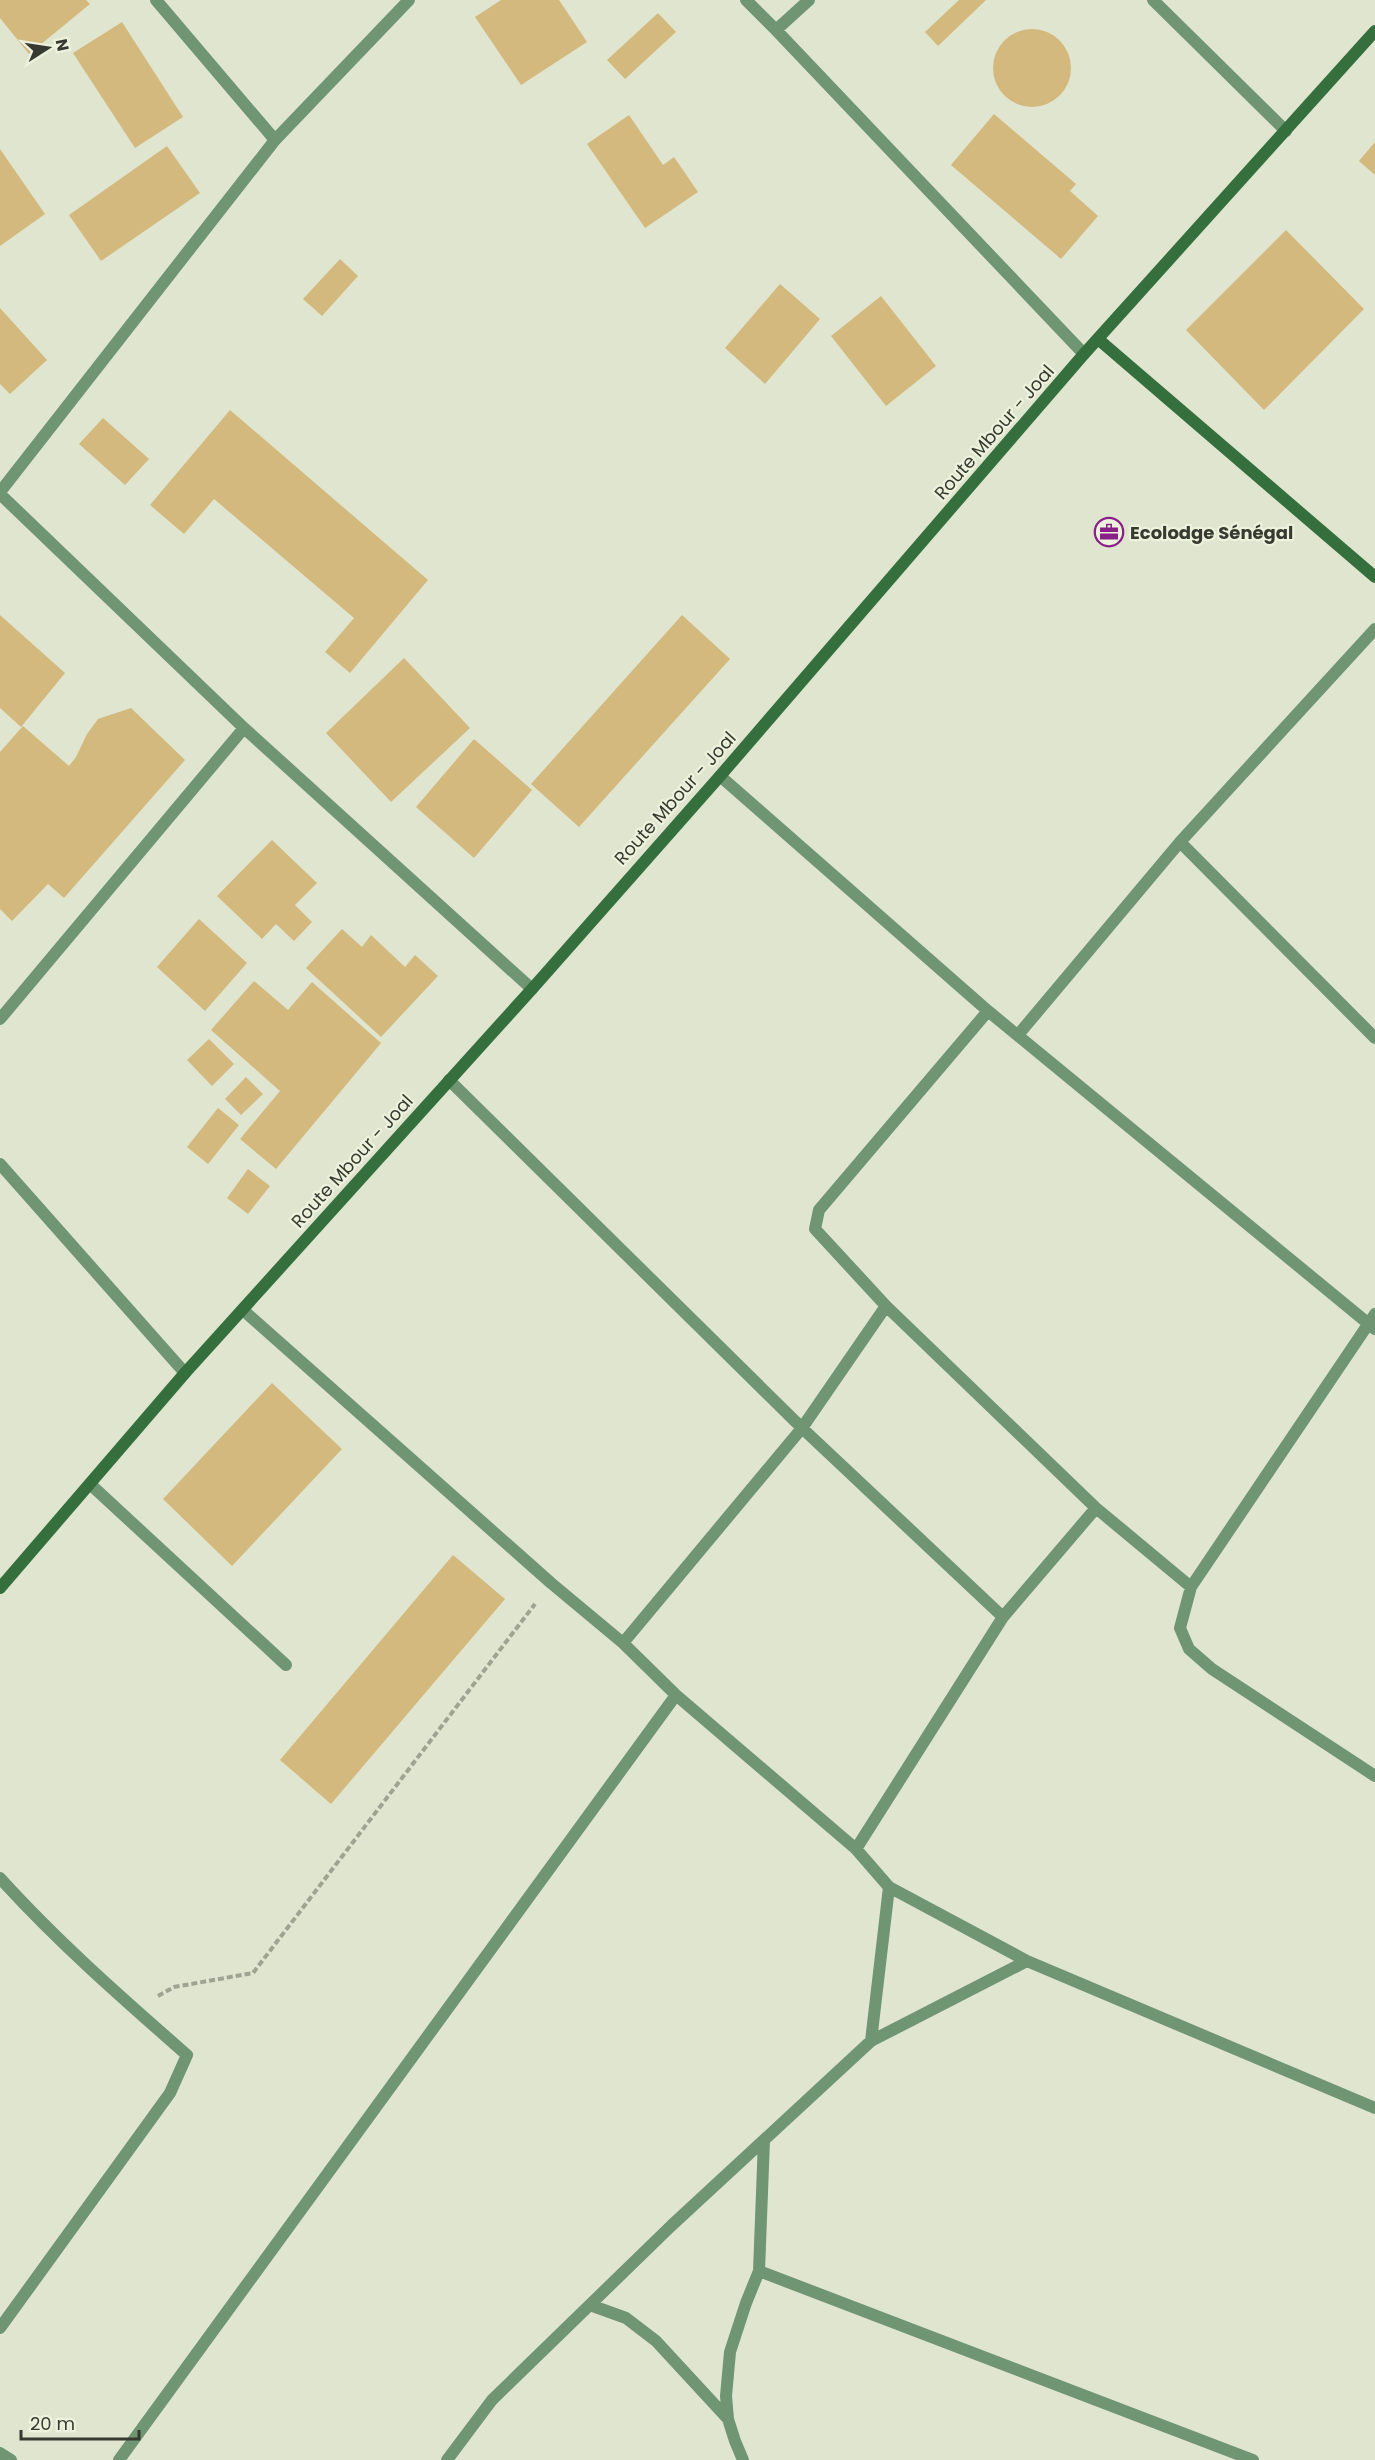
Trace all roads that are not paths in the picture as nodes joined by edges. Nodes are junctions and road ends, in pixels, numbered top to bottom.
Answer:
1 (156, 0) edge
2 (409, 0) edge
3 (746, 0) edge
4 (809, 0) edge
5 (1153, 0) edge
6 (777, 30) junction
7 (1375, 31) edge
8 (1286, 131) junction
9 (276, 140) junction
10 (1098, 339) junction
11 (1084, 354) junction
12 (0, 493) edge
13 (1375, 577) edge
14 (1375, 629) edge
15 (244, 728) junction
16 (720, 776) junction
17 (1180, 842) junction
18 (532, 989) junction
19 (988, 1011) junction
20 (0, 1019) edge
21 (1018, 1035) junction
22 (1375, 1038) edge
23 (449, 1080) junction
24 (0, 1164) edge
25 (886, 1306) junction
26 (243, 1310) junction
27 (1373, 1322) edge
28 (185, 1373) junction
29 (802, 1428) junction
30 (90, 1484) junction
31 (1096, 1508) junction
32 (1191, 1587) junction
33 (0, 1588) edge
34 (1003, 1617) junction
35 (623, 1643) junction
36 (286, 1665) dead end
37 (676, 1695) junction
38 (1375, 1776) edge
39 (856, 1849) junction
40 (0, 1878) edge
41 (889, 1887) junction
42 (1027, 1961) junction
43 (871, 2041) junction
44 (1375, 2108) edge
45 (764, 2140) junction
46 (759, 2271) junction
47 (590, 2305) junction
48 (0, 2328) edge
49 (728, 2419) junction
50 (0, 2453) edge
51 (10, 2460) edge
52 (119, 2460) edge
53 (447, 2460) edge
54 (743, 2460) edge
55 (1253, 2460) edge

1 - 9 street
2 - 9 street
3 - 6 street
4 - 6 street
5 - 8 street
6 - 11 street
7 - 8 main road, Route Mbour - Joal
8 - 10 main road, Route Mbour - Joal
9 - 12 street
10 - 11 main road, Route Mbour - Joal
10 - 13 main road
11 - 16 main road, Route Mbour - Joal
12 - 15 street
14 - 17 street
15 - 18 street
15 - 20 street
16 - 18 main road, Route Mbour - Joal
16 - 19 street
17 - 21 street
17 - 22 street
18 - 23 main road, Route Mbour - Joal
19 - 21 street
19 - 25 street
21 - 27 street
23 - 26 main road, Route Mbour - Joal
23 - 29 street
24 - 28 street
25 - 29 street
25 - 31 street
26 - 28 main road, Route Mbour - Joal
26 - 35 street
27 - 32 street
28 - 30 main road, Route Mbour - Joal
29 - 34 street
29 - 35 street
30 - 33 main road, Route Mbour - Joal
30 - 36 street
31 - 32 street
31 - 34 street
32 - 38 street
34 - 39 street
35 - 37 street
37 - 39 street
37 - 52 street
39 - 41 street
40 - 48 street
41 - 42 street
41 - 43 street
42 - 43 street
42 - 44 street
43 - 45 street
45 - 46 street
45 - 47 street
46 - 49 street
46 - 55 street
47 - 49 street
47 - 53 street
49 - 54 street
50 - 51 street

